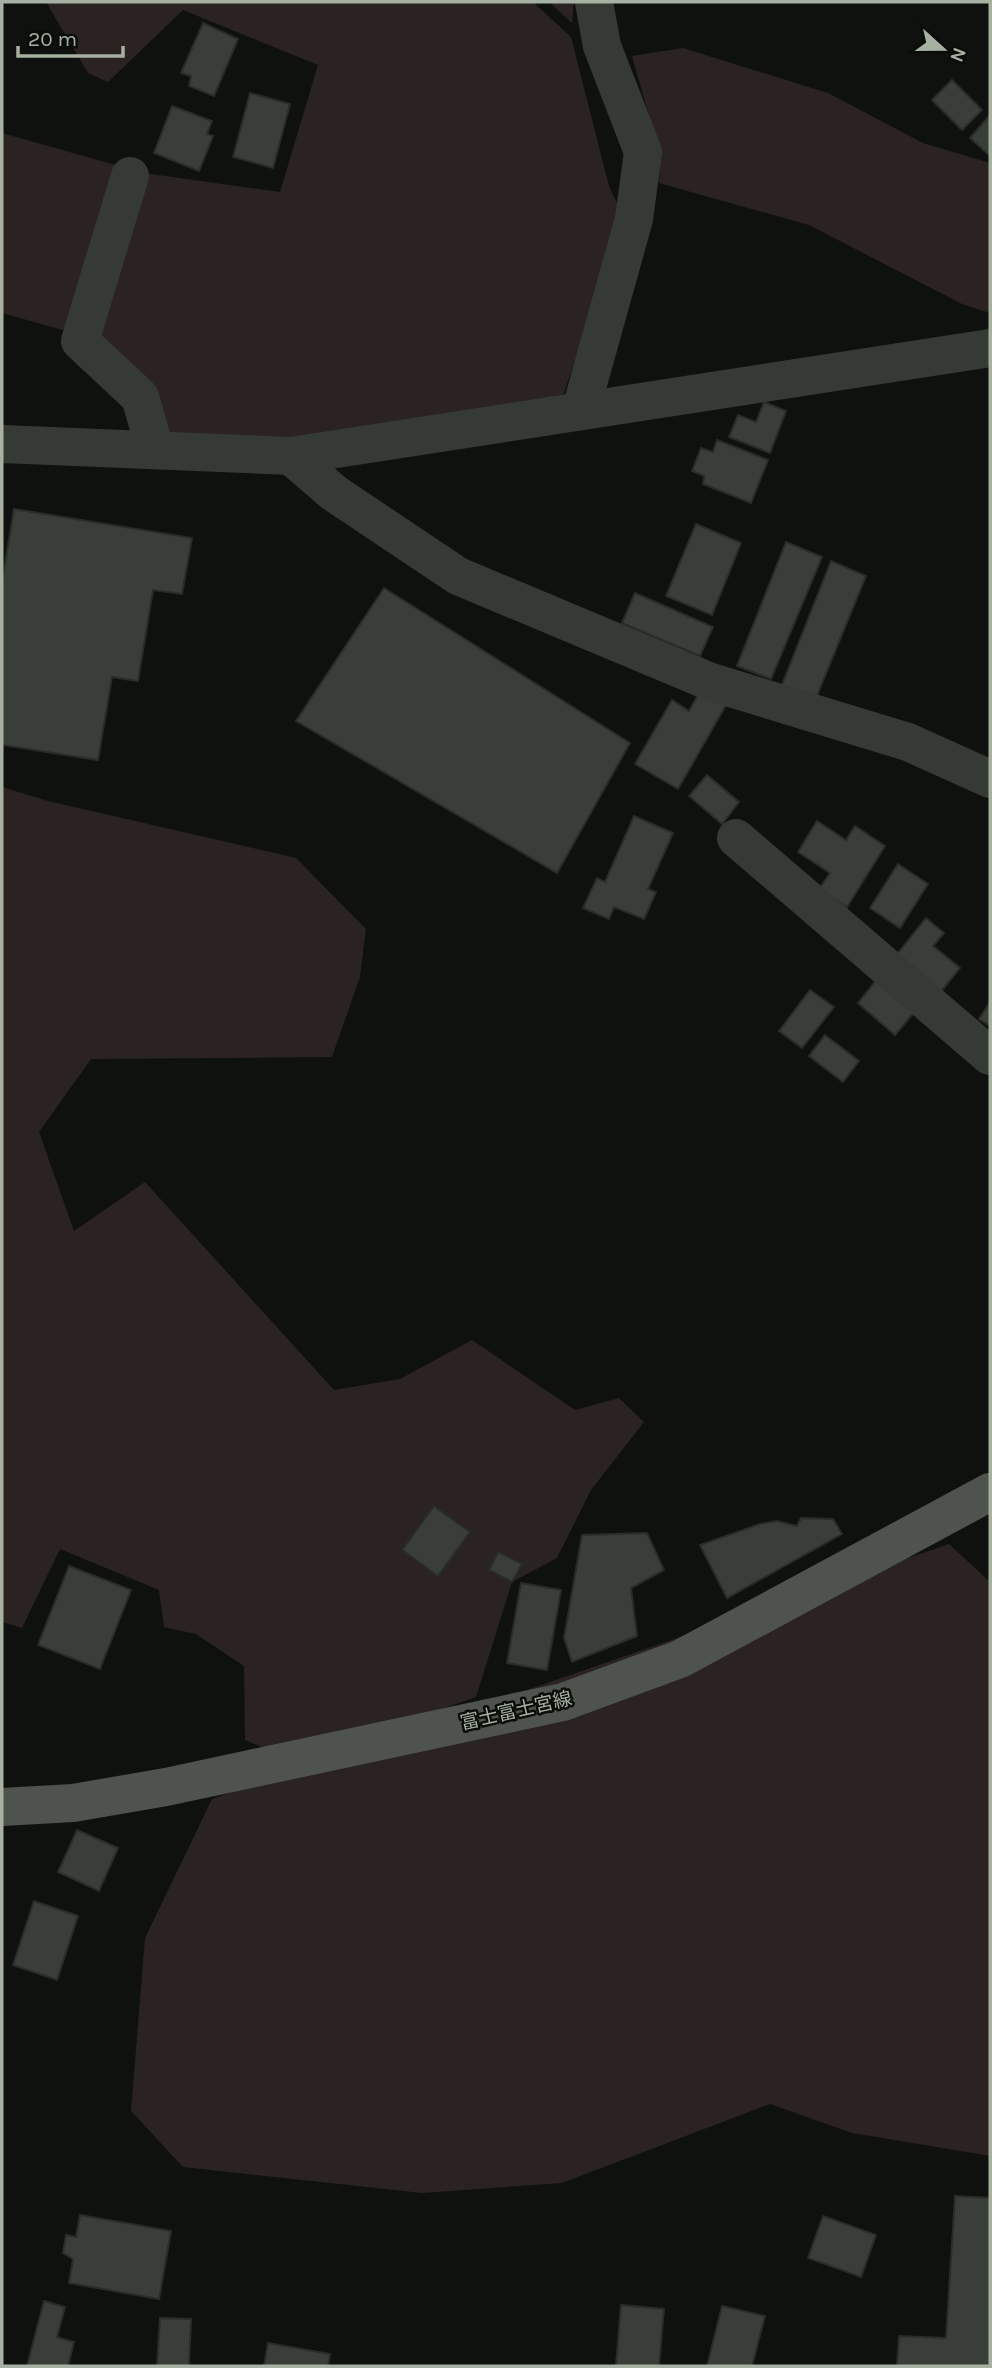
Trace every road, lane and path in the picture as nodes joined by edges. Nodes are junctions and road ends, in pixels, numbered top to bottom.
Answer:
1 (594, 2) edge
2 (130, 176) dead end
3 (990, 348) edge
4 (582, 409) junction
5 (2, 444) edge
6 (155, 449) junction
7 (291, 456) junction
8 (990, 779) edge
9 (736, 838) dead end
10 (990, 1056) edge
11 (990, 1492) edge
12 (2, 1807) edge

1 - 4 street
2 - 6 street
3 - 4 street
4 - 7 street
5 - 6 street
6 - 7 street
7 - 8 street
9 - 10 street
11 - 12 main road, 富士富士宮線

